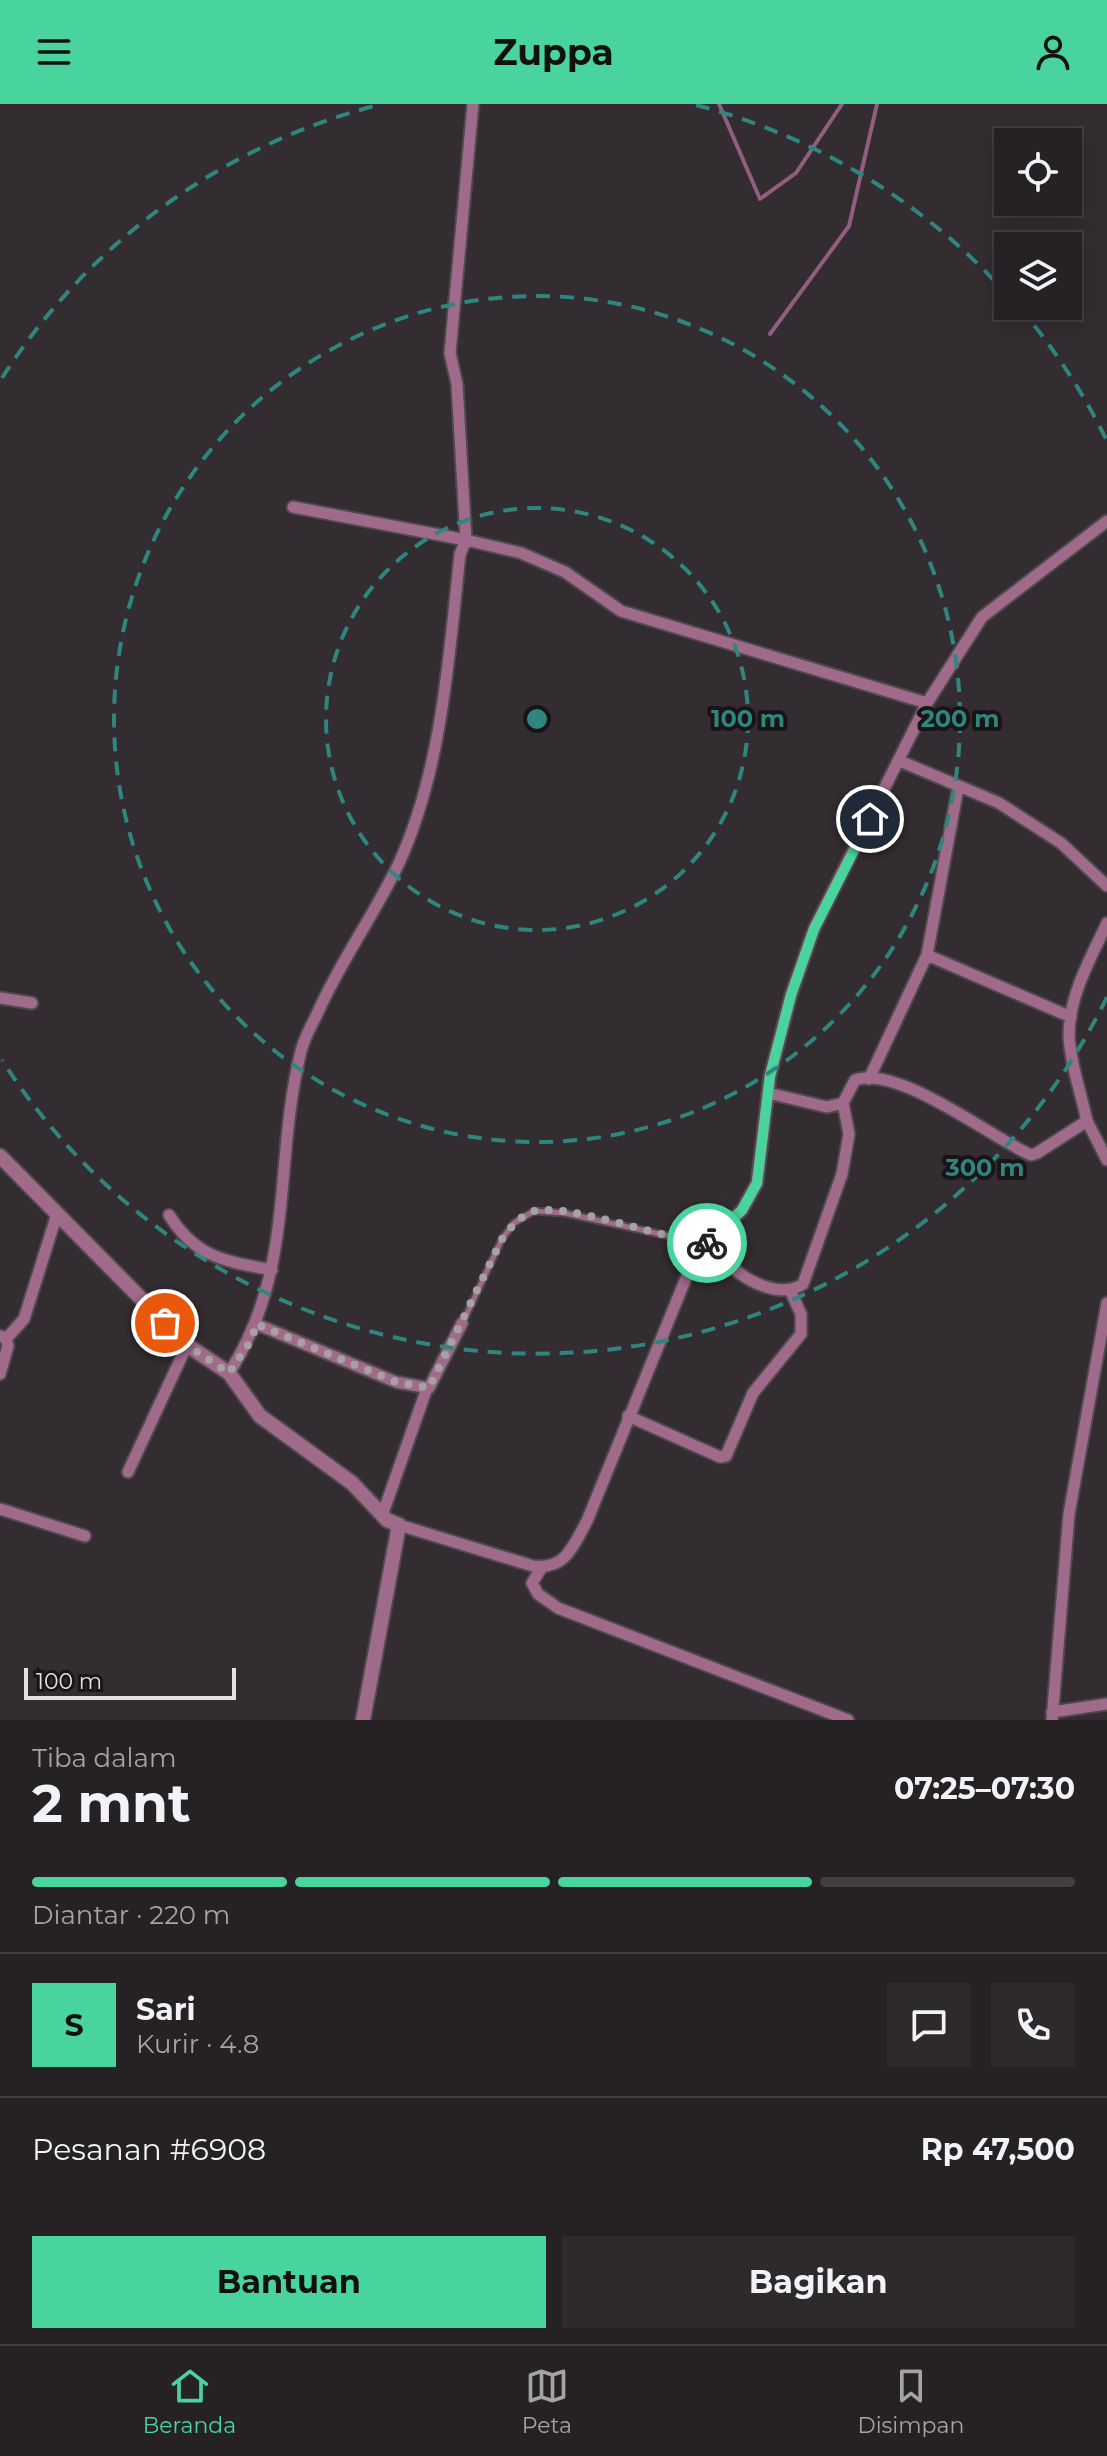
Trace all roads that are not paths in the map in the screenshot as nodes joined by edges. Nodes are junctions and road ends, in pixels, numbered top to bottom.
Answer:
1 (473, 104) edge
2 (293, 507) dead end
3 (1107, 521) edge
4 (466, 540) junction
5 (927, 703) junction
6 (900, 761) junction
7 (958, 788) junction
8 (1107, 886) edge
9 (1107, 923) edge
10 (927, 955) junction
11 (0, 998) edge
12 (32, 1003) dead end
13 (1071, 1017) junction
14 (869, 1079) junction
15 (768, 1093) junction
16 (843, 1103) junction
17 (1087, 1121) junction
18 (0, 1156) edge
19 (1107, 1160) edge
20 (57, 1214) junction
21 (169, 1215) dead end
22 (709, 1242) junction
23 (272, 1270) junction
24 (790, 1290) junction
25 (1107, 1303) edge
26 (462, 1323) joint
27 (256, 1324) junction
28 (3, 1337) edge
29 (187, 1345) junction
30 (229, 1373) junction
31 (0, 1374) edge
32 (427, 1388) junction
33 (628, 1416) junction
34 (128, 1472) dead end
35 (0, 1509) edge
36 (383, 1513) junction
37 (399, 1525) junction
38 (85, 1536) dead end
39 (542, 1567) junction
40 (1107, 1704) edge
41 (1052, 1716) edge
42 (363, 1720) edge
43 (848, 1720) edge

1 - 4 street
2 - 4 street
3 - 5 street
4 - 5 street
4 - 23 street
5 - 6 street
6 - 7 street
6 - 15 street
7 - 8 street
7 - 10 street
9 - 13 street
10 - 13 street
10 - 14 street
11 - 12 street
13 - 17 street
14 - 16 street
14 - 17 street
15 - 16 street
15 - 22 street
16 - 24 street
17 - 19 street
18 - 20 street
20 - 28 street
20 - 29 street
21 - 23 street
22 - 24 street
22 - 26 lane
22 - 33 street
23 - 27 street
24 - 33 street
25 - 41 street
26 - 32 street
27 - 30 street
27 - 32 street
28 - 31 street
29 - 30 street
29 - 34 street
30 - 36 street
32 - 36 street
33 - 39 street
35 - 38 street
36 - 37 street
37 - 39 street
37 - 42 street
39 - 43 street
40 - 41 street

